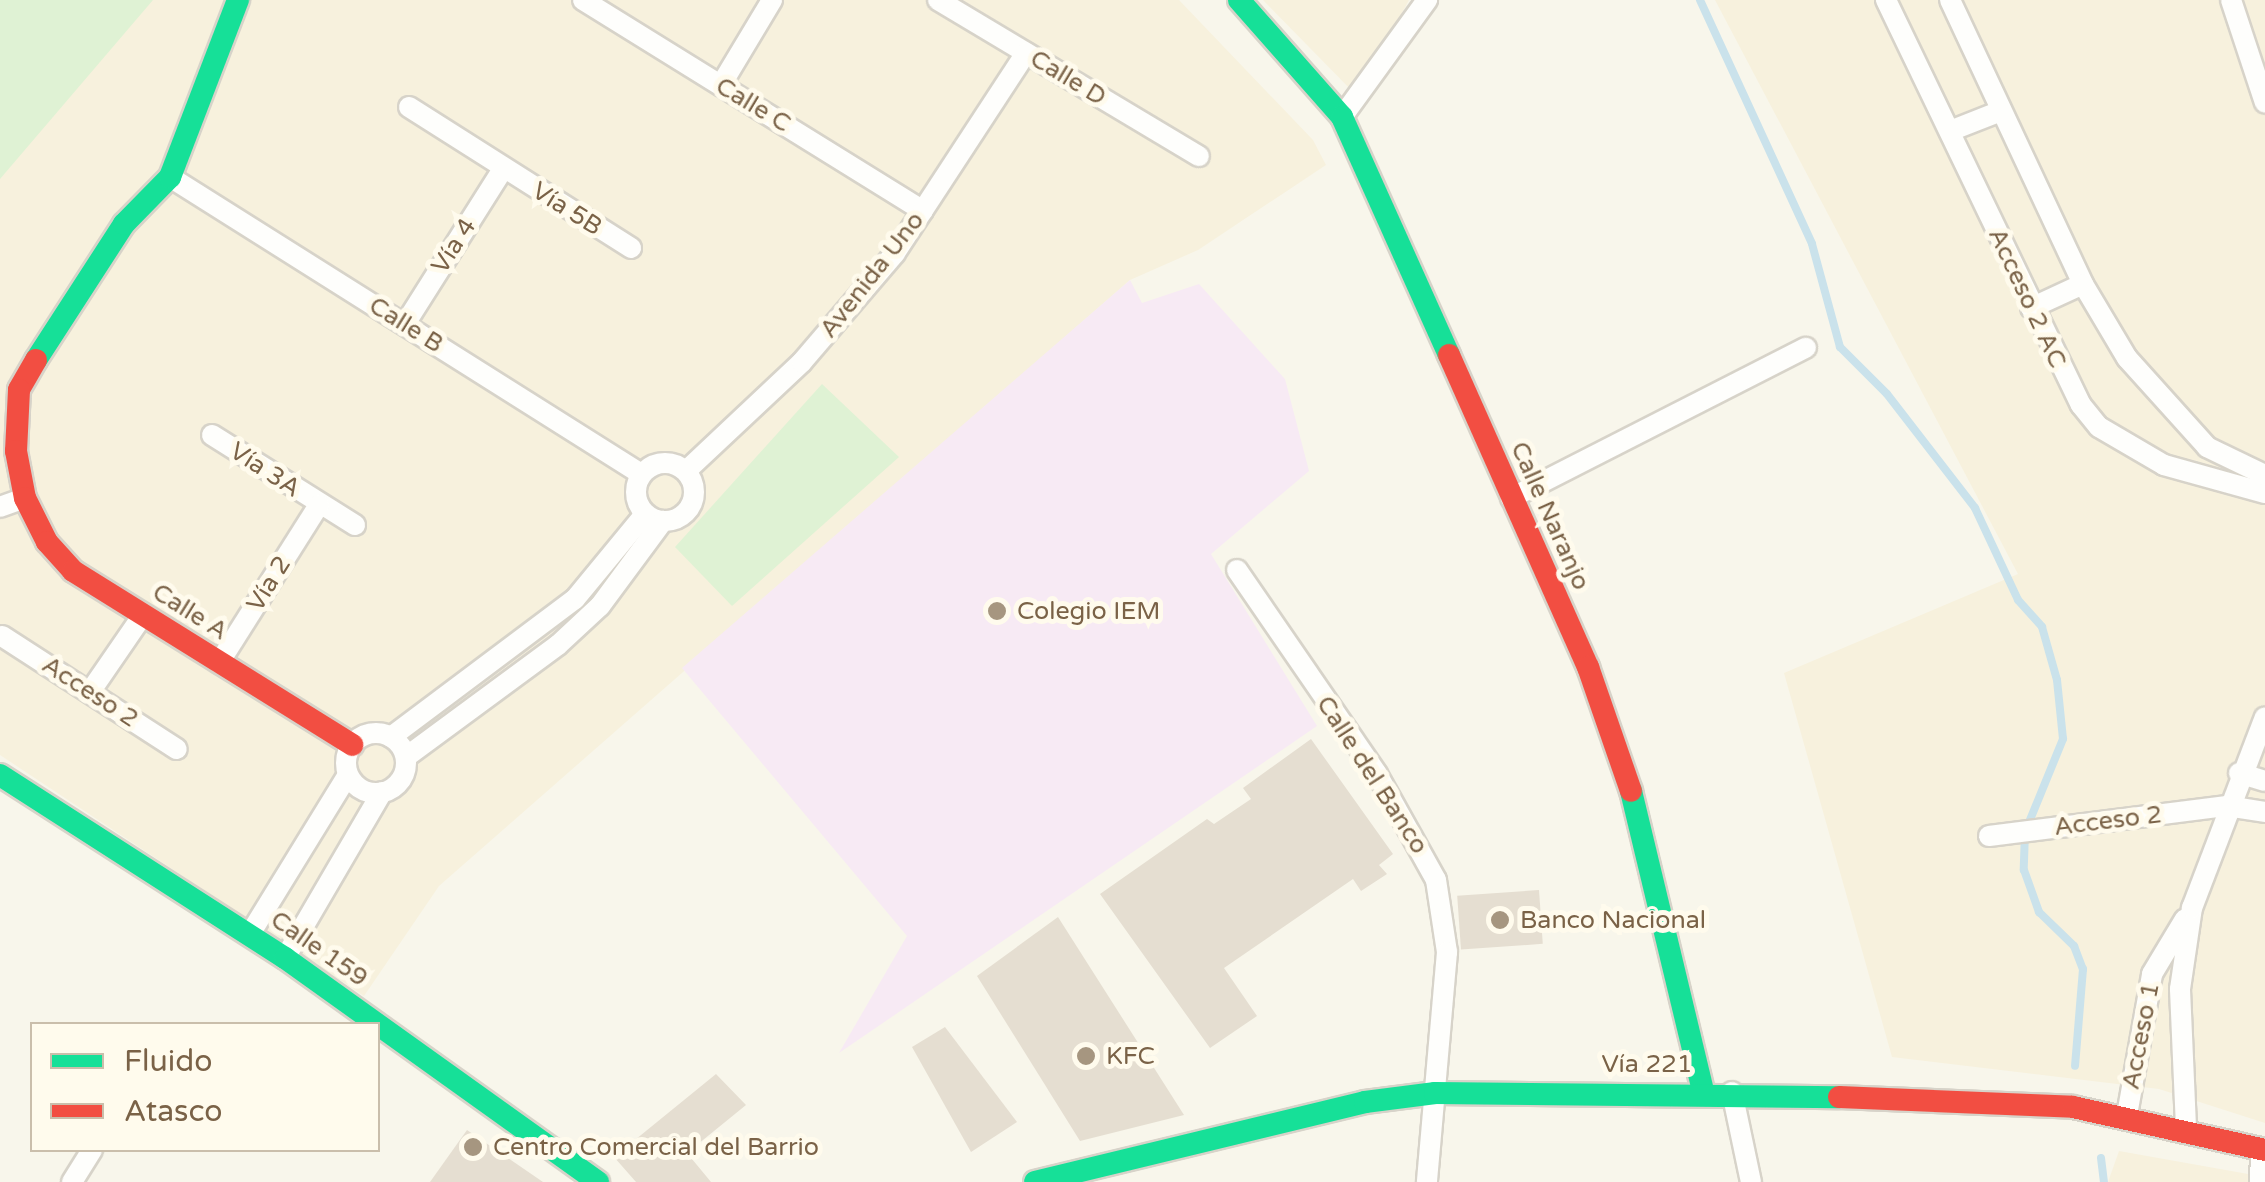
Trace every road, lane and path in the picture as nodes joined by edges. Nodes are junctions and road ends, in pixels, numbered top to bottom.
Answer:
1 (238, 0) edge
2 (582, 0) edge
3 (772, 0) edge
4 (938, 0) edge
5 (1239, 0) edge
6 (1427, 0) edge
7 (1886, 0) edge
8 (1950, 0) edge
9 (2231, 0) edge
10 (1026, 53) junction
11 (722, 86) junction
12 (2265, 102) edge
13 (410, 107) dead end
14 (2001, 112) junction
15 (1342, 117) junction
16 (1950, 131) junction
17 (1199, 156) dead end
18 (504, 169) junction
19 (170, 177) junction
20 (923, 211) junction
21 (631, 248) dead end
22 (2083, 284) junction
23 (2031, 308) junction
24 (405, 324) junction
25 (1806, 348) dead end
26 (212, 435) dead end
27 (2207, 447) junction
28 (686, 472) junction
29 (641, 474) junction
30 (2195, 474) junction
31 (2265, 474) edge
32 (2265, 493) edge
33 (25, 498) junction
34 (1512, 498) junction
35 (319, 505) junction
36 (0, 507) edge
37 (654, 518) junction
38 (354, 526) dead end
39 (1237, 570) dead end
40 (143, 615) junction
41 (2, 636) edge
42 (219, 663) junction
43 (90, 692) junction
44 (2265, 717) edge
45 (391, 737) junction
46 (352, 745) junction
47 (177, 748) dead end
48 (406, 758) junction
49 (2238, 772) junction
50 (0, 775) edge
51 (348, 775) junction
52 (2265, 781) edge
53 (382, 792) junction
54 (2226, 806) junction
55 (2265, 812) edge
56 (1989, 836) dead end
57 (2192, 908) junction
58 (250, 934) junction
59 (285, 958) junction
60 (374, 1022) edge
61 (380, 1026) edge
62 (1703, 1092) junction
63 (1732, 1092) junction
64 (1434, 1093) junction
65 (2127, 1115) junction
66 (2186, 1127) junction
67 (2263, 1149) edge
68 (91, 1152) edge
69 (72, 1182) edge
70 (598, 1182) edge
71 (1035, 1182) edge
72 (1427, 1182) edge
73 (1751, 1182) edge
74 (2260, 1182) edge

1 - 19 street
2 - 11 street, Calle C
3 - 11 street
4 - 10 street, Calle D
5 - 15 street, Calle Naranjo
6 - 15 street
7 - 16 street, Acceso 2 AC
8 - 14 street
9 - 12 street
10 - 17 street, Calle D
10 - 20 street, Avenida Uno
11 - 20 street, Calle C
13 - 18 street, Vía 5B
14 - 16 street
14 - 22 street
15 - 34 street, Calle Naranjo
16 - 23 street, Acceso 2 AC
18 - 21 street, Vía 5B
18 - 24 street, Vía 4
19 - 24 street, Calle B
19 - 33 street, Calle A
20 - 28 street, Avenida Uno
22 - 23 street
22 - 27 street
23 - 30 street, Acceso 2 AC
24 - 29 street, Calle B
25 - 34 street
26 - 35 street, Vía 3A
27 - 30 street
27 - 31 street
28 - 29 street
28 - 37 street
29 - 37 street
30 - 32 street, Acceso 2 AC
33 - 36 street
33 - 40 street, Calle A
34 - 62 street, Calle Naranjo
35 - 38 street, Vía 3A
35 - 42 street, Vía 2
37 - 45 street
37 - 48 street
39 - 64 street, Calle del Banco
40 - 42 street, Calle A
40 - 43 street
41 - 43 street, Acceso 2
42 - 46 street, Calle A
43 - 47 street, Acceso 2
44 - 49 street, Acceso 1
45 - 46 street
45 - 48 street
46 - 51 street
48 - 53 street
49 - 52 street
49 - 54 street, Acceso 1
50 - 58 street, Calle 159
51 - 53 street
51 - 58 street
53 - 59 street
54 - 55 street, Acceso 2
54 - 56 street, Acceso 2
54 - 57 street, Acceso 1
57 - 65 street, Acceso 1
57 - 66 street, Acceso 1
58 - 59 street, Calle 159
59 - 60 street, Calle 159
61 - 70 street, Calle 159
62 - 63 street, Vía 221
62 - 64 street, Vía 221
63 - 65 street, Vía 221
63 - 73 street
64 - 71 street, Vía 221
64 - 72 street, Calle del Banco
65 - 66 street, Vía 221
66 - 67 street, Vía 221
67 - 74 street
68 - 69 street

